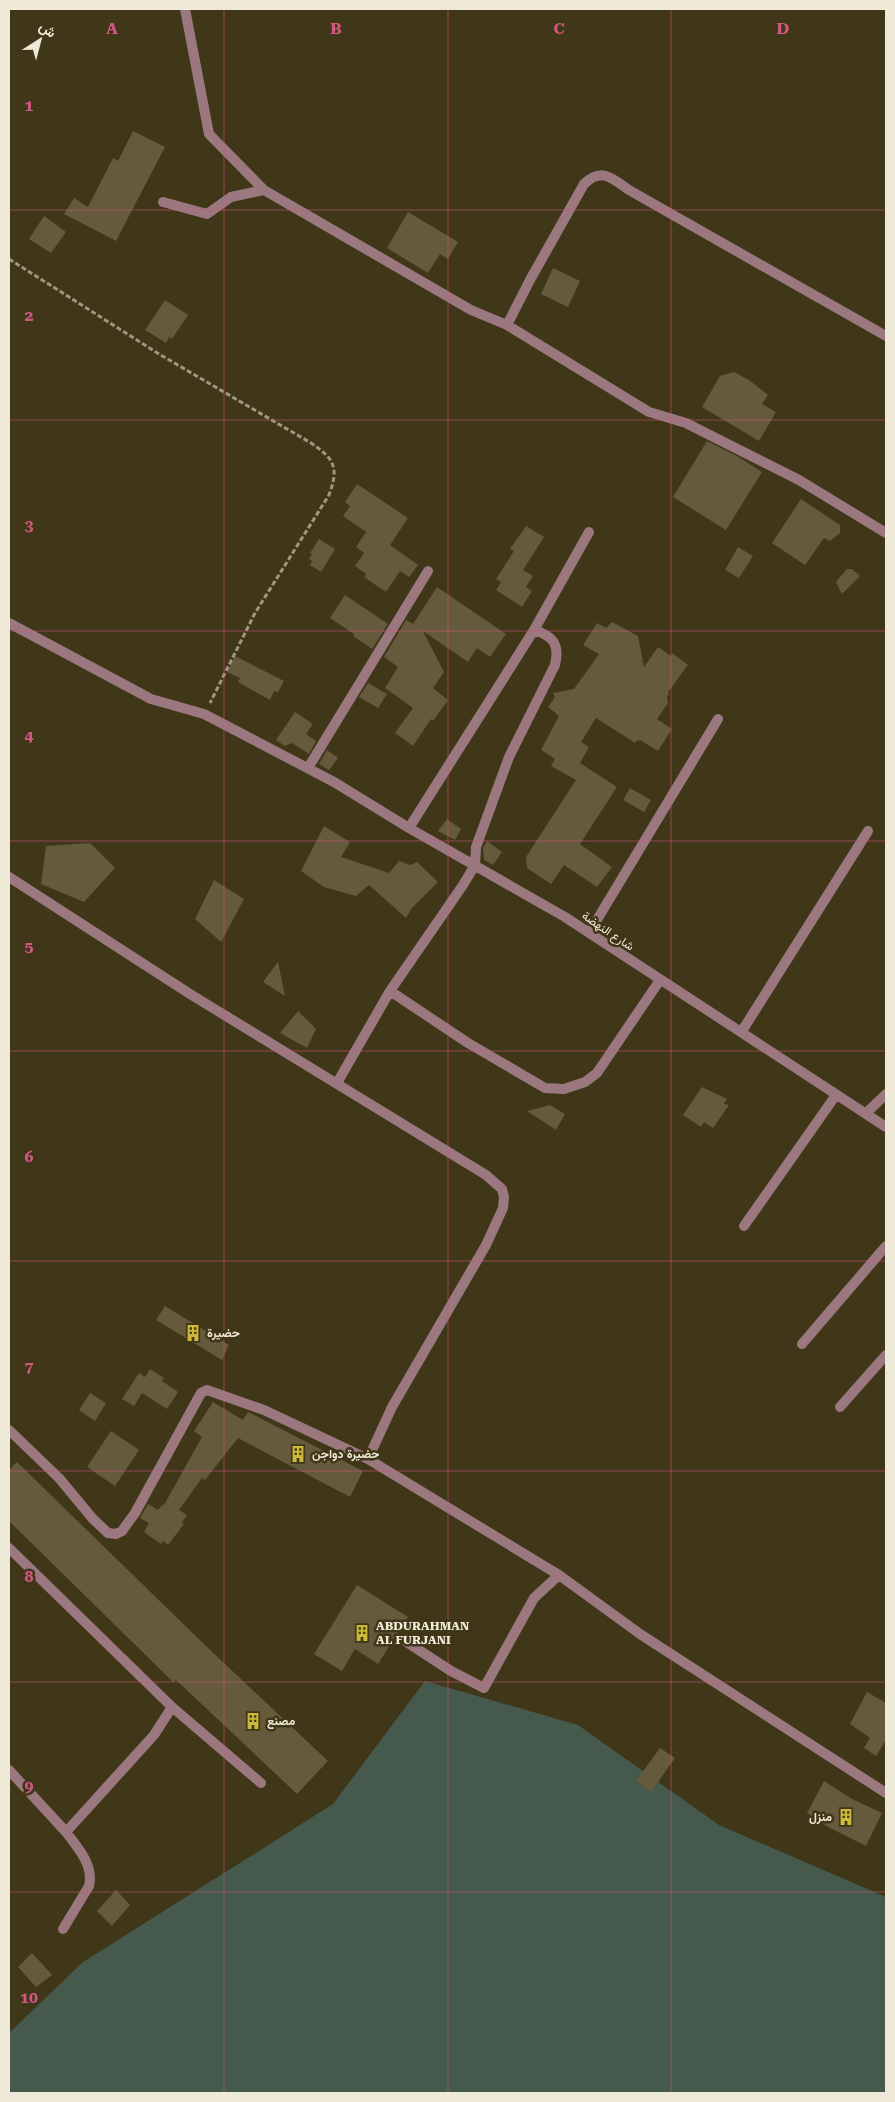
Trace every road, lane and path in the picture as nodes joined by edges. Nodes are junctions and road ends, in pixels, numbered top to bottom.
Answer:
1 (185, 9) edge
2 (264, 190) junction
3 (163, 202) dead end
4 (9, 259) edge
5 (507, 325) junction
6 (886, 336) edge
7 (589, 532) dead end
8 (886, 533) edge
9 (428, 571) dead end
10 (9, 623) edge
11 (534, 630) junction
12 (204, 714) junction
13 (718, 719) dead end
14 (308, 768) junction
15 (409, 828) junction
16 (868, 831) dead end
17 (475, 865) junction
18 (9, 877) edge
19 (589, 933) junction
20 (660, 980) junction
21 (390, 991) junction
22 (742, 1031) junction
23 (337, 1083) junction
24 (886, 1094) edge
25 (836, 1095) junction
26 (866, 1113) junction
27 (886, 1127) edge
28 (744, 1226) dead end
29 (886, 1246) edge
30 (802, 1344) dead end
31 (886, 1355) edge
32 (840, 1407) dead end
33 (9, 1430) edge
34 (368, 1459) junction
35 (9, 1548) edge
36 (559, 1575) junction
37 (402, 1639) dead end
38 (172, 1708) junction
39 (9, 1770) edge
40 (261, 1783) dead end
41 (886, 1793) edge
42 (66, 1832) junction
43 (64, 1929) dead end

1 - 2 street
2 - 3 street
2 - 5 street
4 - 12 path
5 - 6 street
5 - 8 street
7 - 11 street
9 - 14 street
10 - 12 street, شارع النهضة
11 - 15 street
11 - 17 street
12 - 14 street, شارع النهضة
13 - 19 street
14 - 15 street, شارع النهضة
15 - 17 street, شارع النهضة
16 - 22 street
17 - 19 street, شارع النهضة
17 - 21 street
18 - 23 street
19 - 20 street, شارع النهضة
20 - 21 street
20 - 22 street, شارع النهضة
21 - 23 street
22 - 25 street, شارع النهضة
23 - 34 street
24 - 26 street
25 - 26 street, شارع النهضة
25 - 28 street
26 - 27 street, شارع النهضة
29 - 30 street
31 - 32 street
33 - 34 street
34 - 36 street
35 - 38 street
36 - 37 street
36 - 41 street
38 - 40 street
38 - 42 street
39 - 42 street
42 - 43 street

